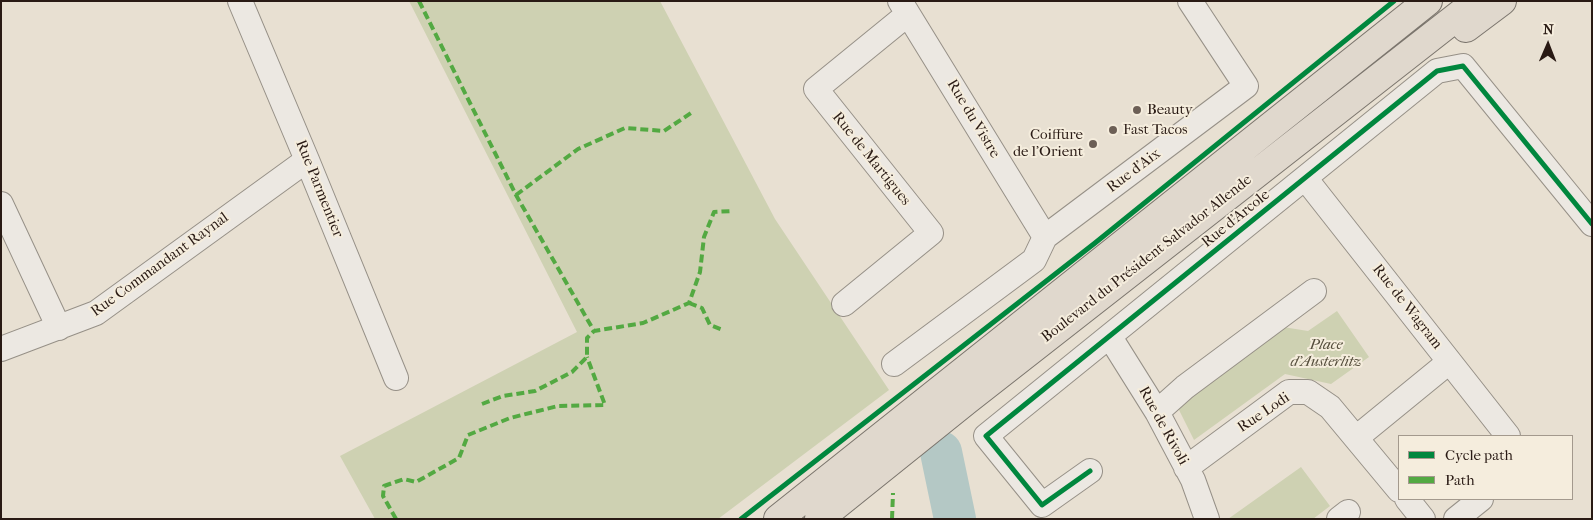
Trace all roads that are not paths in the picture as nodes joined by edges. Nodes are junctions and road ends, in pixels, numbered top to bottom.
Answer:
1 (240, 1) edge
2 (1190, 1) edge
3 (1428, 1) edge
4 (1477, 1) edge
5 (1502, 1) edge
6 (904, 8) edge
7 (1407, 12) edge
8 (307, 160) junction
9 (1305, 178) junction
10 (1, 204) edge
11 (1592, 224) edge
12 (1044, 237) junction
13 (1314, 291) dead end
14 (844, 304) dead end
15 (59, 328) junction
16 (1110, 337) junction
17 (1, 349) edge
18 (1449, 362) junction
19 (894, 364) dead end
20 (396, 378) dead end
21 (967, 400) junction
22 (1157, 412) junction
23 (1507, 435) edge
24 (1356, 438) junction
25 (1186, 468) junction
26 (1090, 471) dead end
27 (1398, 489) edge
28 (1408, 500) edge
29 (1480, 500) edge
30 (778, 519) edge
31 (820, 519) edge
32 (1208, 519) edge
33 (1424, 519) edge
34 (1456, 519) edge

1 - 8 street, Rue Parmentier
2 - 12 street, Rue d'Aix
3 - 7 main road, Boulevard du Président Salvador Allende
4 - 21 main road, Boulevard du Président Salvador Allende
5 - 21 main road
6 - 12 street, Rue du Vistre
6 - 14 street, Rue de Martigues
7 - 30 main road, Boulevard du Président Salvador Allende
8 - 15 street, Rue Commandant Raynal
8 - 20 street, Rue Parmentier
9 - 11 street, Rue d'Arcole
9 - 16 street, Rue d'Arcole
9 - 18 street, Rue de Wagram
10 - 15 street
12 - 19 street
13 - 22 street
15 - 17 street, Rue Commandant Raynal
16 - 22 street, Rue de Rivoli
16 - 26 street, Rue d'Arcole
18 - 23 street, Rue de Wagram
18 - 24 street
21 - 31 main road, Boulevard du Président Salvador Allende
22 - 25 street, Rue de Rivoli
24 - 25 street, Rue Lodi
24 - 27 street, Rue Lodi
25 - 32 street, Rue de Rivoli
28 - 33 street
29 - 34 street

